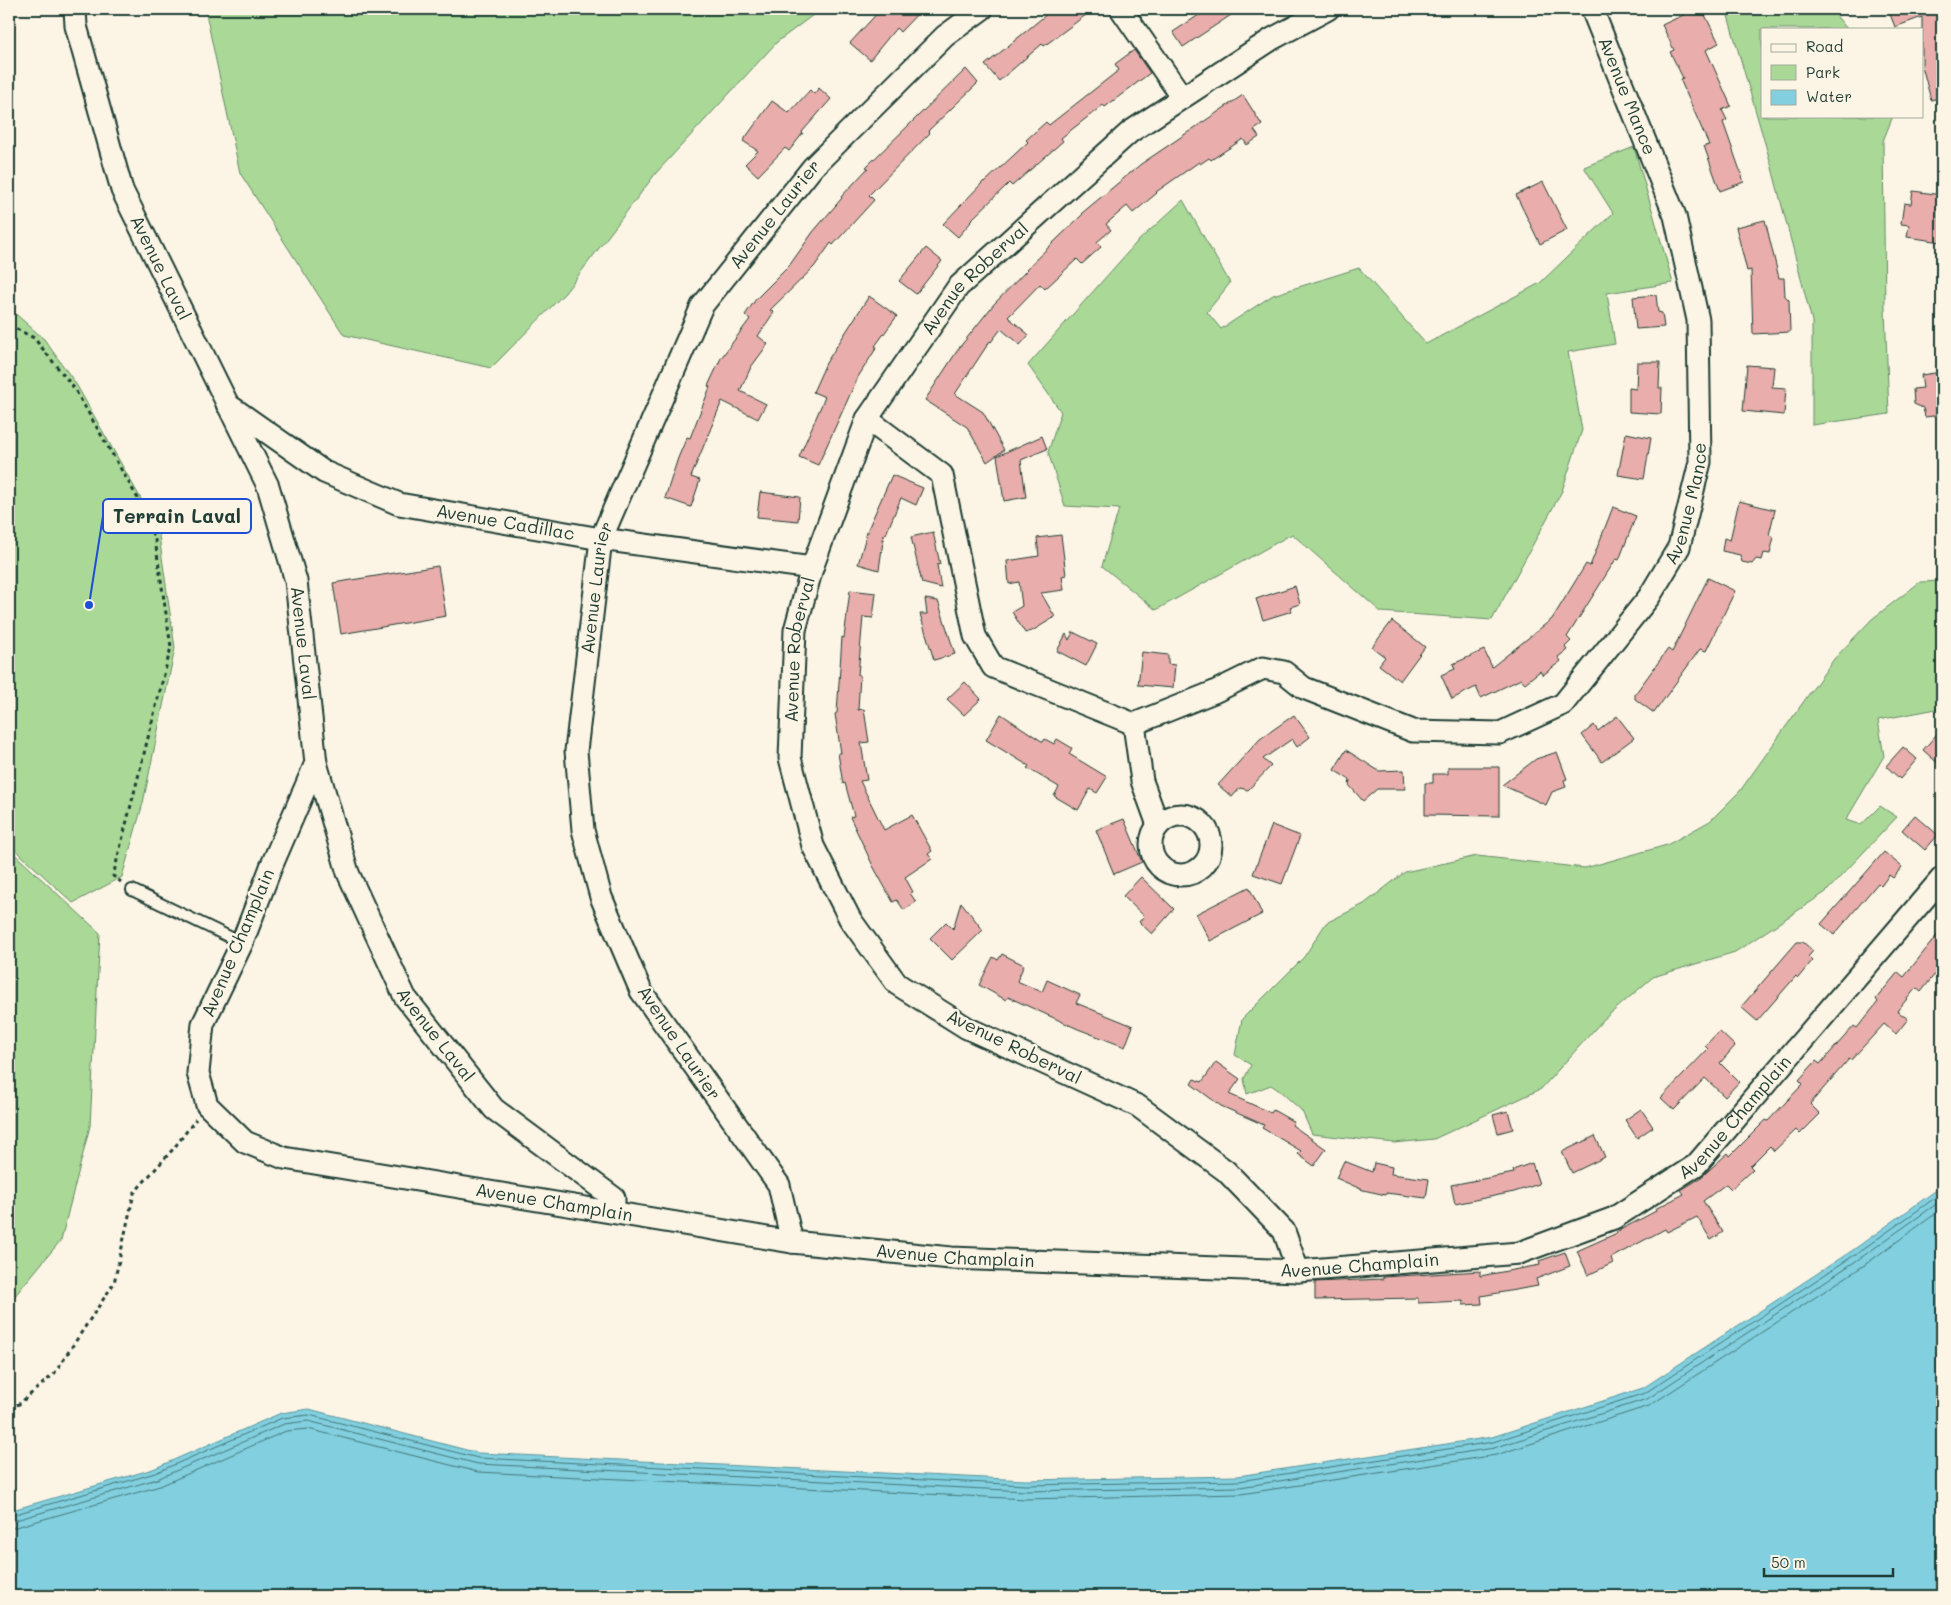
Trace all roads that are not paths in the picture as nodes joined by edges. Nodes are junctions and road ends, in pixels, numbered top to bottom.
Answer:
1 (75, 9) edge
2 (982, 9) edge
3 (1121, 9) edge
4 (1328, 9) edge
5 (1592, 9) edge
6 (1182, 97) junction
7 (226, 403) junction
8 (867, 419) junction
9 (601, 539) junction
10 (812, 568) junction
11 (1134, 724) junction
12 (316, 763) junction
13 (1158, 825) dead end
14 (1942, 878) edge
15 (132, 890) road end
16 (242, 943) junction
17 (614, 1212) junction
18 (792, 1242) junction
19 (1298, 1271) junction

1 - 7 street, Avenue Laval
2 - 9 street, Avenue Laurier
3 - 6 street
4 - 6 street, Avenue Roberval
5 - 11 street, Avenue Mance
6 - 8 street, Avenue Roberval
7 - 9 street, Avenue Cadillac
7 - 12 street, Avenue Laval
8 - 10 street, Avenue Roberval
8 - 11 street
9 - 10 street, Avenue Cadillac
9 - 18 street, Avenue Laurier
10 - 19 street, Avenue Roberval
11 - 13 street
12 - 16 street, Avenue Champlain
12 - 17 street, Avenue Laval
14 - 19 street, Avenue Champlain
15 - 16 lane
16 - 17 street, Avenue Champlain
17 - 18 street, Avenue Champlain
18 - 19 street, Avenue Champlain

